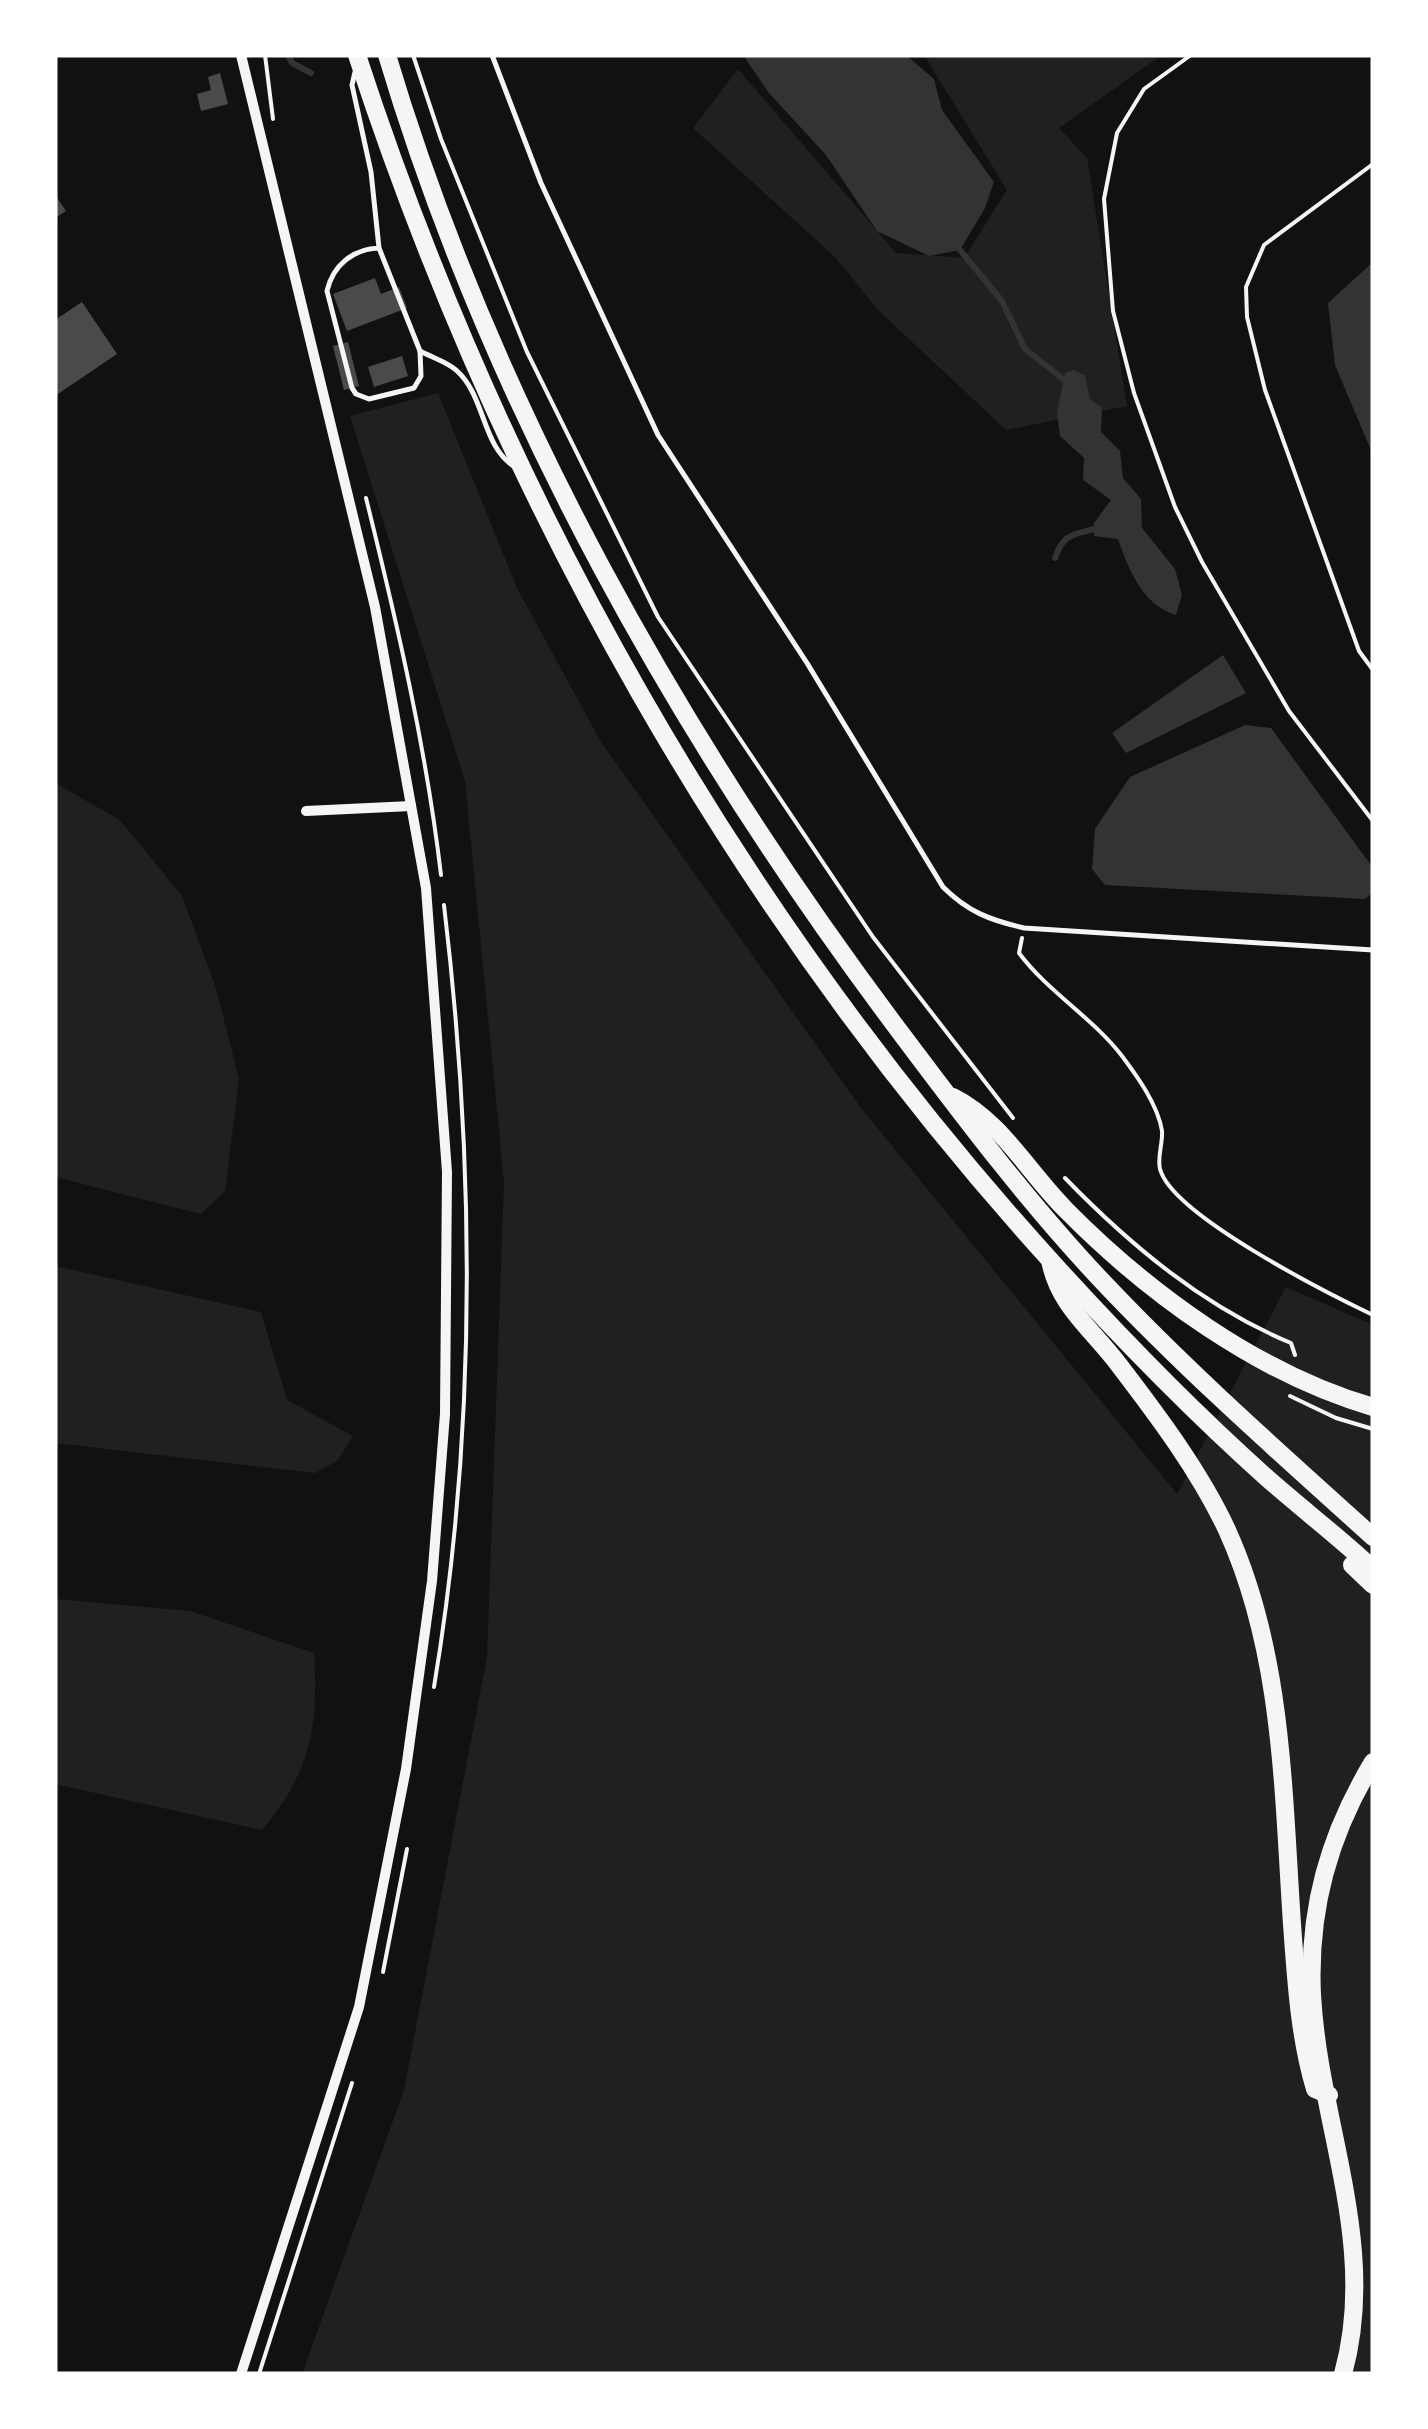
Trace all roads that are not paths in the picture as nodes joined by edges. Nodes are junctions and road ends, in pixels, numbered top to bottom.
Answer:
1 (241, 55) edge
2 (386, 55) edge
3 (492, 55) edge
4 (357, 57) edge
5 (379, 248) junction
6 (420, 351) junction
7 (525, 473) junction
8 (411, 806) junction
9 (306, 811) dead end
10 (1373, 950) edge
11 (946, 1094) junction
12 (1050, 1260) junction
13 (1373, 1407) edge
14 (1267, 1478) junction
15 (1373, 1537) edge
16 (1373, 1568) edge
17 (1373, 1585) edge
18 (1373, 1762) edge
19 (1328, 2095) junction
20 (241, 2374) edge
21 (1343, 2374) edge

1 - 8 street
2 - 11 highway
3 - 10 lane
4 - 5 lane
4 - 7 highway
5 - 6 lane
5 - 6 lane
6 - 7 lane
7 - 12 highway
8 - 9 street
8 - 20 street
11 - 13 highway
11 - 15 highway
12 - 14 highway
12 - 19 highway
14 - 16 highway
14 - 17 highway
18 - 19 highway
19 - 21 highway

